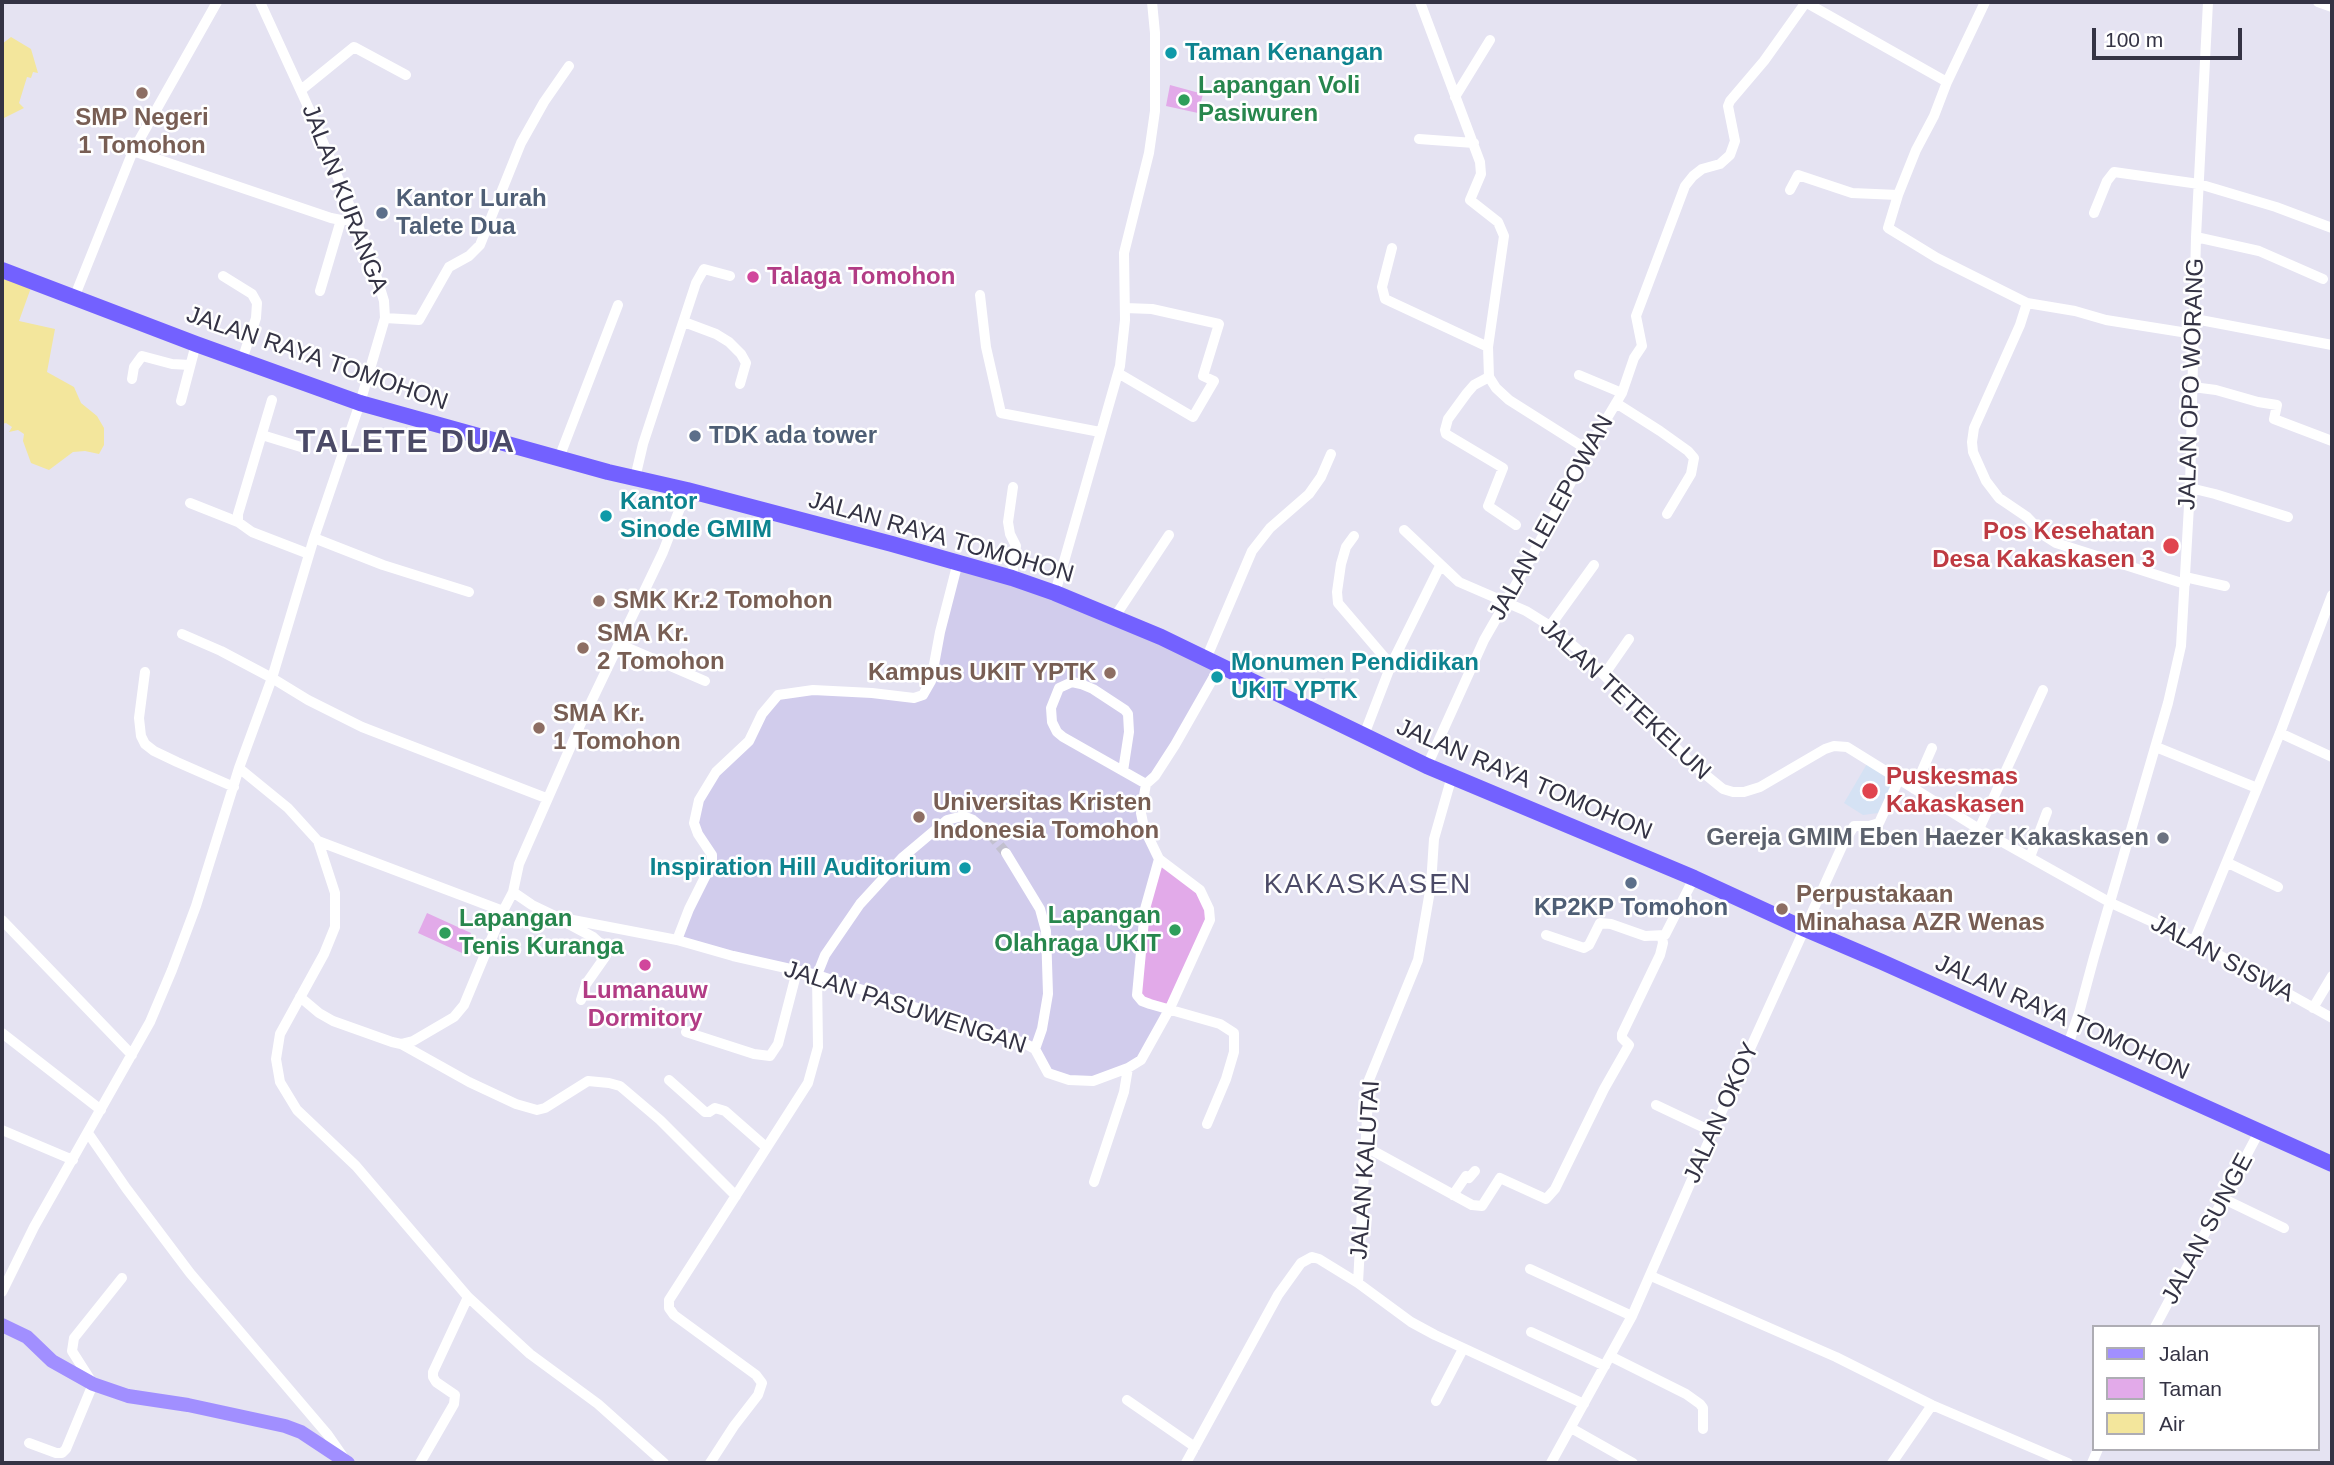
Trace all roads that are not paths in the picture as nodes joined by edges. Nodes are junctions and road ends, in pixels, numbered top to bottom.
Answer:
1 (217, 2) edge
2 (260, 2) edge
3 (1152, 2) edge
4 (1420, 2) edge
5 (1805, 2) edge
6 (1985, 2) edge
7 (2208, 2) edge
8 (2318, 2) edge
9 (2332, 7) edge
10 (1490, 40) dead end
11 (569, 66) dead end
12 (406, 75) dead end
13 (1947, 82) junction
14 (301, 90) junction
15 (1455, 97) junction
16 (1419, 139) dead end
17 (1474, 143) junction
18 (133, 151) junction
19 (2199, 184) junction
20 (1790, 190) dead end
21 (1898, 195) junction
22 (2094, 213) dead end
23 (341, 220) junction
24 (355, 220) junction
25 (2332, 228) edge
26 (2196, 237) junction
27 (1392, 248) dead end
28 (2, 270) edge
29 (730, 275) dead end
30 (223, 276) dead end
31 (2323, 279) dead end
32 (320, 291) dead end
33 (980, 295) dead end
34 (74, 298) junction
35 (2027, 303) junction
36 (618, 305) dead end
37 (1125, 308) junction
38 (385, 318) junction
39 (2195, 319) junction
40 (684, 322) junction
41 (2194, 334) junction
42 (196, 344) junction
43 (2332, 345) edge
44 (1488, 347) junction
45 (242, 360) junction
46 (191, 365) junction
47 (1118, 373) junction
48 (1579, 375) dead end
49 (1489, 377) junction
50 (132, 379) dead end
51 (740, 384) dead end
52 (2193, 387) junction
53 (1619, 398) junction
54 (272, 400) dead end
55 (181, 401) dead end
56 (360, 403) junction
57 (1100, 432) junction
58 (262, 435) junction
59 (2332, 441) edge
60 (301, 447) dead end
61 (1588, 450) junction
62 (1331, 454) dead end
63 (559, 458) junction
64 (635, 478) junction
65 (1013, 487) dead end
66 (2190, 488) junction
67 (687, 490) junction
68 (190, 503) dead end
69 (1667, 514) dead end
70 (2288, 517) dead end
71 (238, 522) junction
72 (1516, 525) dead end
73 (1404, 530) dead end
74 (1169, 535) dead end
75 (1354, 537) dead end
76 (314, 538) junction
77 (309, 554) junction
78 (958, 562) junction
79 (1594, 565) dead end
80 (1440, 566) junction
81 (1012, 578) junction
82 (2185, 581) junction
83 (2225, 586) dead end
84 (469, 592) dead end
85 (1055, 593) junction
86 (2332, 595) edge
87 (1506, 603) junction
88 (1114, 618) junction
89 (1550, 626) junction
90 (182, 634) dead end
91 (1629, 639) dead end
92 (619, 644) junction
93 (1213, 662) junction
94 (1391, 665) junction
95 (145, 672) dead end
96 (1604, 675) junction
97 (272, 678) junction
98 (705, 681) dead end
99 (2043, 690) dead end
100 (2280, 733) junction
101 (1364, 735) junction
102 (2156, 747) junction
103 (1932, 748) dead end
104 (2332, 757) edge
105 (1427, 766) junction
106 (239, 768) junction
107 (1123, 771) junction
108 (1452, 776) junction
109 (1899, 779) junction
110 (1146, 784) junction
111 (234, 787) junction
112 (2257, 788) junction
113 (1914, 789) junction
114 (546, 798) junction
115 (2047, 812) dead end
116 (1979, 829) junction
117 (990, 834) tunnel mouth
118 (318, 841) junction
119 (1006, 853) tunnel mouth
120 (2030, 857) junction
121 (1159, 859) junction
122 (2228, 863) junction
123 (1694, 878) junction
124 (2278, 887) dead end
125 (513, 892) junction
126 (2111, 903) junction
127 (503, 911) junction
128 (556, 917) junction
129 (2, 920) edge
130 (1805, 929) junction
131 (1546, 935) dead end
132 (1662, 937) junction
133 (677, 940) junction
134 (2194, 941) junction
135 (797, 971) junction
136 (817, 975) junction
137 (2332, 976) edge
138 (300, 997) junction
139 (581, 1000) dead end
140 (1170, 1008) junction
141 (2313, 1008) junction
142 (2332, 1018) edge
143 (2, 1032) edge
144 (686, 1032) dead end
145 (401, 1044) junction
146 (2068, 1045) junction
147 (1035, 1049) junction
148 (132, 1055) junction
149 (1128, 1068) junction
150 (669, 1080) dead end
151 (1656, 1105) dead end
152 (101, 1110) junction
153 (1207, 1124) dead end
154 (2, 1130) edge
155 (2260, 1130) junction
156 (1713, 1132) junction
157 (88, 1133) junction
158 (766, 1147) junction
159 (1366, 1147) junction
160 (73, 1160) junction
161 (2332, 1164) edge
162 (1475, 1171) dead end
163 (1094, 1182) dead end
164 (1453, 1195) junction
165 (736, 1196) junction
166 (2224, 1199) junction
167 (2284, 1228) dead end
168 (1530, 1269) dead end
169 (1651, 1276) junction
170 (122, 1278) dead end
171 (1358, 1283) junction
172 (2, 1292) edge
173 (468, 1297) junction
174 (1632, 1316) junction
175 (2, 1325) edge
176 (2156, 1325) edge
177 (1531, 1332) dead end
178 (1463, 1349) junction
179 (1607, 1361) junction
180 (93, 1384) junction
181 (1127, 1400) dead end
182 (1436, 1401) dead end
183 (1584, 1404) junction
184 (1932, 1405) junction
185 (1570, 1428) junction
186 (1703, 1429) dead end
187 (29, 1443) dead end
188 (1195, 1447) junction
189 (348, 1463) edge
190 (420, 1463) edge
191 (664, 1463) edge
192 (710, 1463) edge
193 (1186, 1463) edge
194 (1550, 1463) edge
195 (1633, 1463) edge
196 (1892, 1463) edge
197 (2068, 1463) edge

1 - 18 street
2 - 14 street, JALAN KURANGA
3 - 37 street
4 - 15 street
5 - 13 street
5 - 53 street, JALAN LELEPOWAN
6 - 13 street
7 - 19 street, JALAN OPO WORANG
8 - 9 street
10 - 15 street
11 - 38 street
12 - 14 street
13 - 21 street
14 - 24 street, JALAN KURANGA
15 - 17 street
16 - 17 street
17 - 44 street
18 - 23 street
18 - 34 street
19 - 22 street
19 - 25 street
19 - 26 street, JALAN OPO WORANG
20 - 21 street
21 - 35 street
23 - 24 street
23 - 32 street
24 - 38 street, JALAN KURANGA
26 - 31 street
26 - 39 street, JALAN OPO WORANG
27 - 44 street
28 - 34 highway, JALAN RAYA TOMOHON
29 - 40 street
30 - 45 street
33 - 57 street
34 - 42 highway, JALAN RAYA TOMOHON
35 - 41 street
35 - 82 street
36 - 63 street
37 - 47 street
37 - 47 street
38 - 56 street, JALAN KURANGA
39 - 41 street, JALAN OPO WORANG
39 - 43 street
40 - 51 street
40 - 64 street
41 - 52 street, JALAN OPO WORANG
42 - 45 highway, JALAN RAYA TOMOHON
42 - 46 street
44 - 49 street
45 - 56 highway, JALAN RAYA TOMOHON
46 - 50 street
46 - 55 street
47 - 57 street
48 - 53 street
49 - 61 street
49 - 72 street
52 - 59 street
52 - 66 street, JALAN OPO WORANG
53 - 61 street, JALAN LELEPOWAN
53 - 69 street
54 - 58 street
56 - 63 highway, JALAN RAYA TOMOHON
56 - 76 street, JALAN KURANGA
57 - 85 street
58 - 60 street
58 - 71 street
61 - 87 street, JALAN LELEPOWAN
62 - 93 street
63 - 64 highway, JALAN RAYA TOMOHON
64 - 67 highway, JALAN RAYA TOMOHON
65 - 81 street
66 - 70 street
66 - 82 street, JALAN OPO WORANG
67 - 78 highway, JALAN RAYA TOMOHON
67 - 92 street
68 - 71 street
71 - 77 street
73 - 80 street, JALAN TETEKELUN
74 - 88 street
75 - 94 street
76 - 77 street, JALAN KURANGA
76 - 84 street
77 - 97 street, JALAN KURANGA
78 - 81 highway, JALAN RAYA TOMOHON
78 - 133 street
79 - 89 street
80 - 87 street, JALAN TETEKELUN
80 - 94 street
81 - 85 highway, JALAN RAYA TOMOHON
82 - 83 street
82 - 102 street, JALAN OPO WORANG
85 - 88 highway, JALAN RAYA TOMOHON
86 - 100 street
87 - 89 street, JALAN TETEKELUN
87 - 105 street, JALAN LELEPOWAN
88 - 93 highway, JALAN RAYA TOMOHON
89 - 96 street, JALAN TETEKELUN
90 - 97 street
91 - 96 street
92 - 98 street
92 - 114 street
93 - 101 highway, JALAN RAYA TOMOHON
93 - 110 street
94 - 101 street
95 - 111 street
96 - 109 street, JALAN TETEKELUN
97 - 106 street, JALAN KURANGA
97 - 114 street
99 - 116 street
100 - 104 street
100 - 112 street
101 - 105 highway, JALAN RAYA TOMOHON
102 - 112 street
102 - 126 street, JALAN OPO WORANG
103 - 113 street
105 - 108 highway, JALAN RAYA TOMOHON
106 - 111 street, JALAN KURANGA
106 - 118 street
107 - 107 street
107 - 110 street
108 - 123 highway, JALAN RAYA TOMOHON
108 - 159 street, JALAN KALUTAI
109 - 113 street, JALAN TETEKELUN
109 - 130 street, JALAN OKOY
110 - 121 street, JALAN PASUWENGAN
111 - 148 street, JALAN KURANGA
112 - 122 street
113 - 116 street, JALAN TETEKELUN
114 - 125 street
115 - 120 street
116 - 120 street, JALAN TETEKELUN
117 - 136 street
118 - 127 street
118 - 138 street
119 - 147 street
120 - 126 street, JALAN TETEKELUN
121 - 140 street
121 - 140 street, JALAN PASUWENGAN
122 - 124 street
122 - 134 street
123 - 130 highway, JALAN RAYA TOMOHON
123 - 132 street
125 - 127 street
125 - 128 street, JALAN PASUWENGAN
126 - 134 street, JALAN SISWA
126 - 146 street, JALAN OPO WORANG
127 - 145 street
128 - 133 street, JALAN PASUWENGAN
128 - 139 street
129 - 148 street
130 - 146 highway, JALAN RAYA TOMOHON
130 - 156 street, JALAN OKOY
131 - 132 street
132 - 164 street
133 - 135 street, JALAN PASUWENGAN
134 - 141 street, JALAN SISWA
135 - 136 street, JALAN PASUWENGAN
135 - 144 street
136 - 147 street, JALAN PASUWENGAN
136 - 158 street
137 - 141 street
138 - 145 street
138 - 173 street
140 - 149 street, JALAN PASUWENGAN
140 - 153 street
141 - 142 street, JALAN SISWA
143 - 152 street
145 - 165 street
146 - 155 highway, JALAN RAYA TOMOHON
147 - 149 street, JALAN PASUWENGAN
148 - 152 street, JALAN KURANGA
149 - 163 street
150 - 158 street
151 - 156 street
152 - 157 street, JALAN KURANGA
154 - 160 street
155 - 161 highway, JALAN RAYA TOMOHON
155 - 166 street, JALAN SUNGE
156 - 169 street, JALAN OKOY
157 - 160 street, JALAN KURANGA
157 - 189 street
158 - 165 street
159 - 164 street
159 - 171 street, JALAN KALUTAI
160 - 172 street, JALAN KURANGA
162 - 164 street
165 - 192 street
166 - 167 street
166 - 176 street, JALAN SUNGE
168 - 174 street
169 - 174 street, JALAN OKOY
169 - 184 street
170 - 180 street
171 - 178 street, JALAN KALUTAI
171 - 188 street, JALAN KALUTAI
173 - 190 street
173 - 191 street
174 - 179 street, JALAN OKOY
175 - 180 main road
177 - 179 street
178 - 182 street
178 - 183 street, JALAN KALUTAI
179 - 183 street, JALAN OKOY
179 - 186 street
180 - 187 street
180 - 189 main road
181 - 188 street
183 - 185 street, JALAN OKOY
184 - 196 street
184 - 197 street
185 - 194 street, JALAN OKOY
185 - 195 street
188 - 193 street, JALAN KALUTAI

